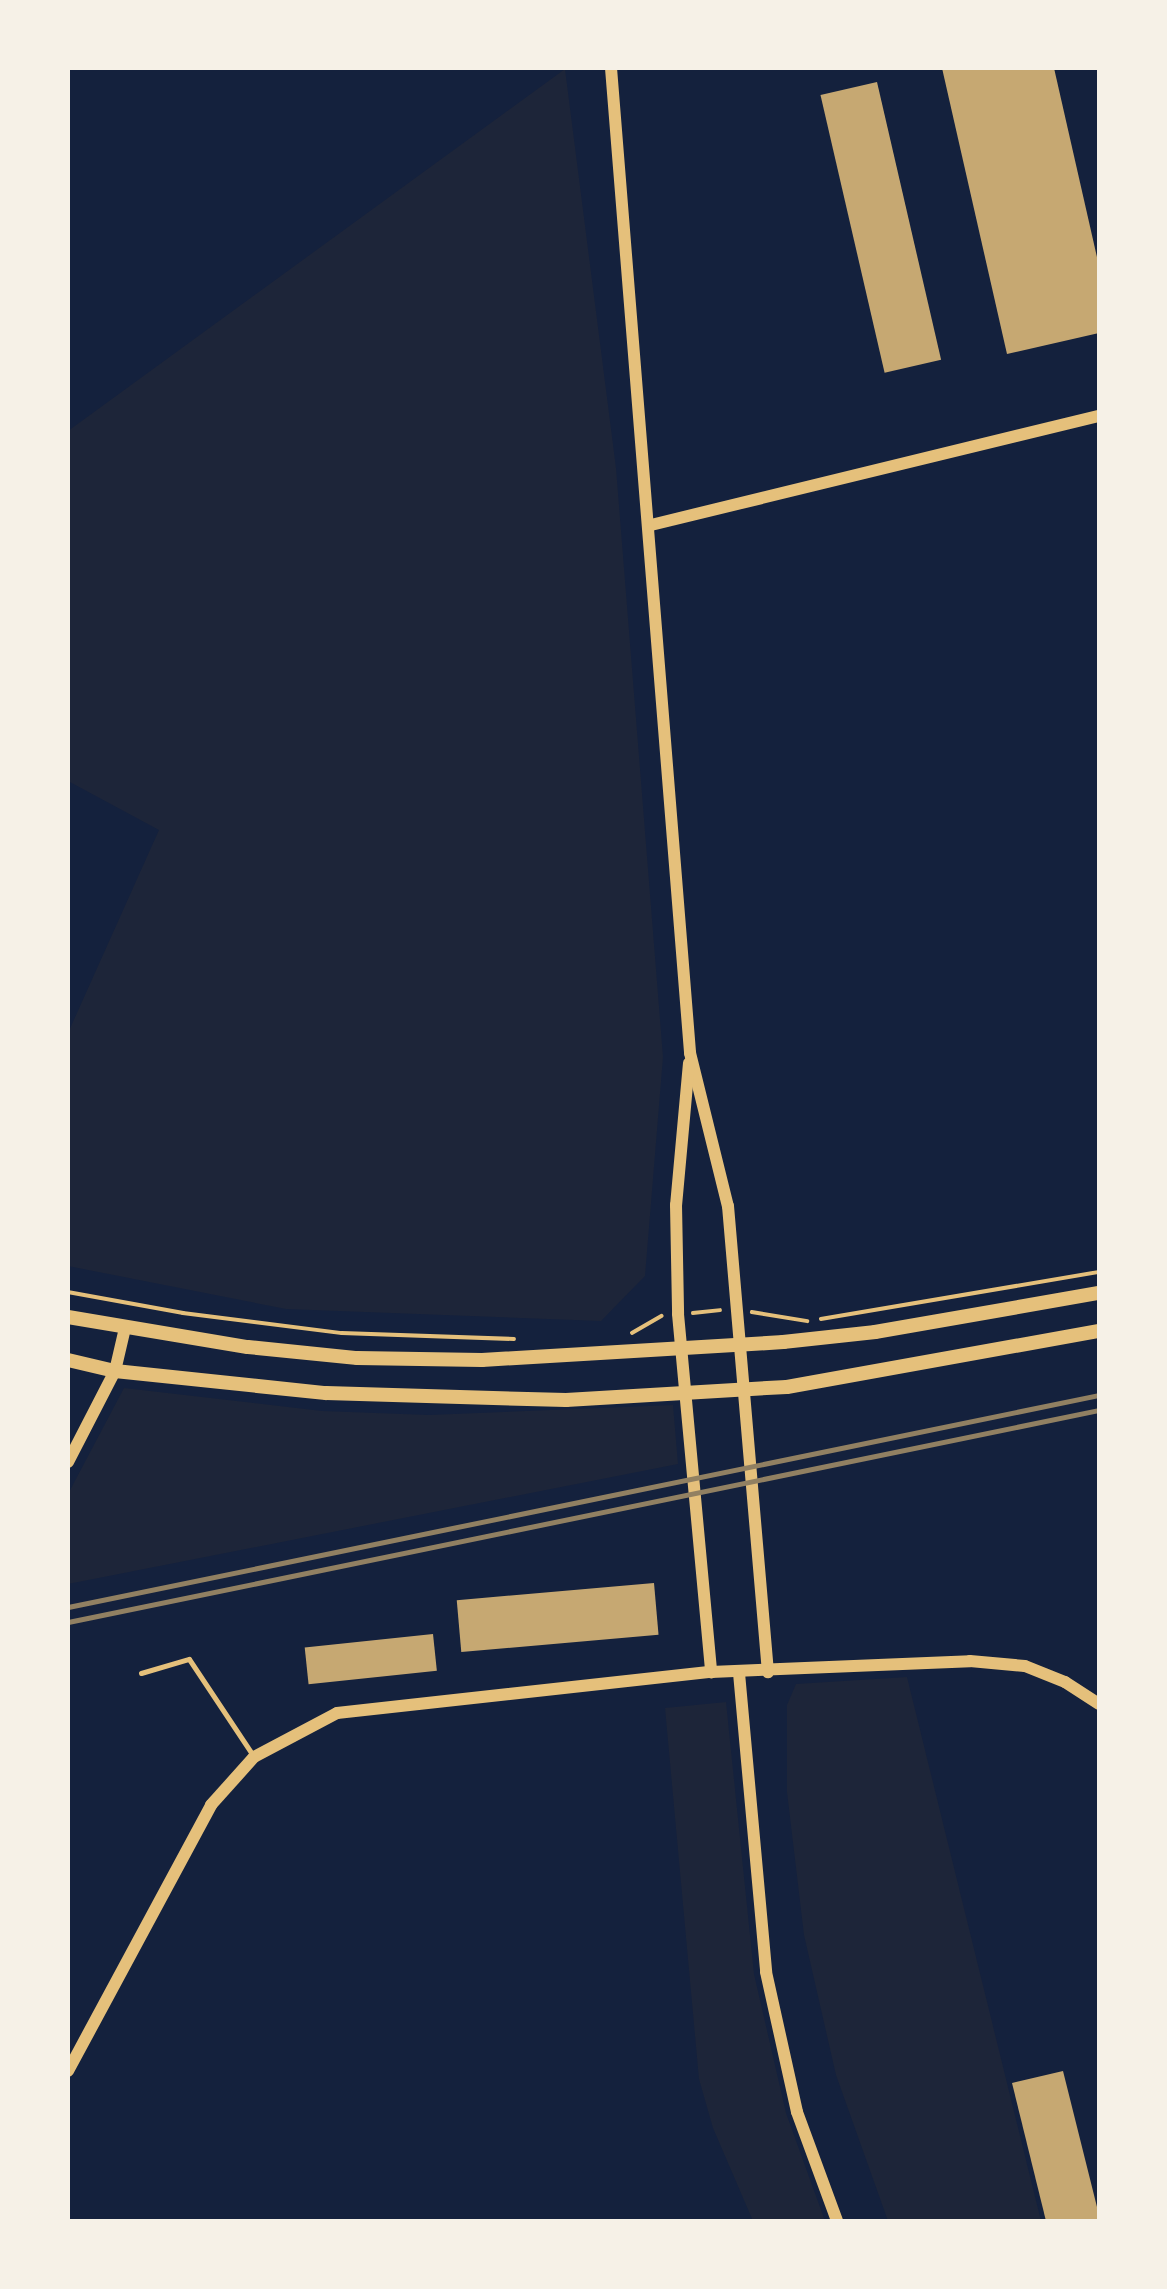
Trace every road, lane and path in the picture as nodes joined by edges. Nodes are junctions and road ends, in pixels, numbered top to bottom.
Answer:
1 (611, 68) edge
2 (1099, 416) edge
3 (651, 524) junction
4 (691, 1052) junction
5 (1099, 1272) edge
6 (68, 1292) edge
7 (1099, 1293) edge
8 (738, 1309) junction
9 (678, 1314) junction
10 (68, 1317) edge
11 (125, 1328) junction
12 (1099, 1331) edge
13 (627, 1336) dead end
14 (523, 1339) dead end
15 (740, 1346) junction
16 (682, 1350) junction
17 (68, 1360) edge
18 (115, 1371) junction
19 (745, 1393) junction
20 (684, 1395) junction
21 (68, 1462) edge
22 (711, 1672) junction
23 (768, 1672) junction
24 (141, 1673) dead end
25 (739, 1673) junction
26 (1099, 1703) edge
27 (254, 1757) junction
28 (68, 2071) edge
29 (837, 2221) edge

1 - 3 street
2 - 3 street
3 - 4 street
4 - 8 street
4 - 9 street
5 - 8 path
6 - 14 path
7 - 15 main road
8 - 9 path
8 - 15 street
9 - 13 path
9 - 16 street
10 - 11 main road
11 - 16 main road
11 - 18 street
12 - 19 main road
15 - 16 main road
15 - 19 street
16 - 20 street
17 - 18 main road
18 - 20 main road
18 - 21 street
19 - 20 main road
19 - 23 street
20 - 22 street
22 - 25 street
22 - 27 street
23 - 25 street
23 - 26 street
24 - 27 lane
25 - 29 street
27 - 28 street

